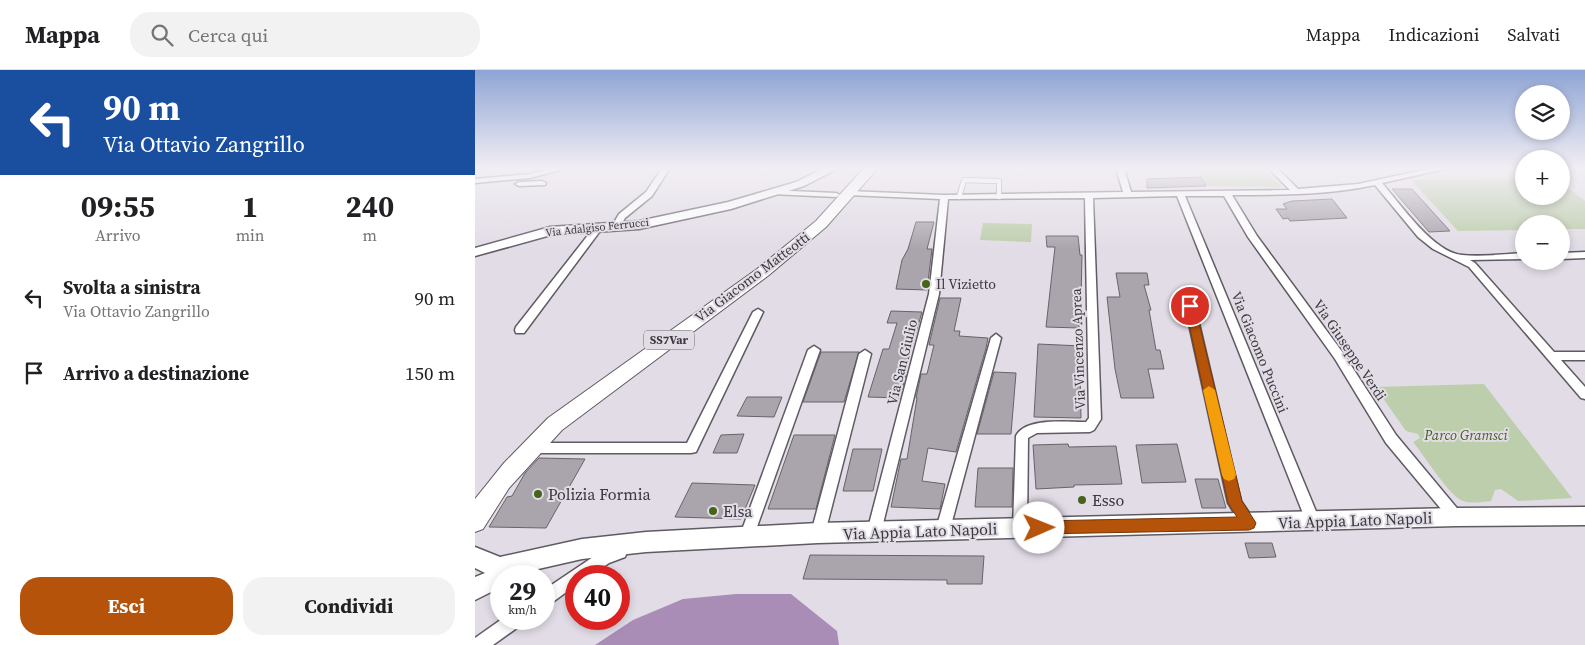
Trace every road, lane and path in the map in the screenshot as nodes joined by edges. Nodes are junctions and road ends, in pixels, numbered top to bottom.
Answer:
1 (1180, 194) edge
2 (1227, 194) edge
3 (648, 195) edge
4 (763, 195) edge
5 (841, 195) edge
6 (841, 195) edge
7 (870, 195) edge
8 (1089, 195) junction
9 (1128, 195) joint
10 (1137, 195) edge
11 (1388, 195) edge
12 (944, 197) junction
13 (959, 197) joint
14 (999, 197) joint
15 (616, 226) junction
16 (599, 227) junction
17 (475, 252) edge
18 (1585, 255) edge
19 (1515, 256) edge
20 (1570, 256) edge
21 (1460, 258) junction
22 (1190, 306) dead end
23 (758, 312) dead end
24 (520, 330) dead end
25 (996, 338) dead end
26 (814, 350) dead end
27 (865, 354) dead end
28 (1552, 356) junction
29 (1585, 356) edge
30 (1585, 395) edge
31 (532, 448) junction
32 (475, 498) edge
33 (1585, 516) edge
34 (1456, 517) junction
35 (475, 521) edge
36 (1313, 521) junction
37 (1249, 523) junction
38 (1020, 528) junction
39 (943, 529) junction
40 (874, 532) junction
41 (817, 534) junction
42 (746, 538) junction
43 (646, 542) junction
44 (475, 557) edge
45 (542, 558) junction
46 (593, 565) edge
47 (475, 588) edge
48 (500, 630) edge
49 (479, 645) edge

1 - 36 street, Via Giacomo Puccini
2 - 34 street, Via Giuseppe Verdi
3 - 15 street
4 - 15 street, Via Adalgiso Ferrucci
5 - 31 main road, Via Giacomo Matteotti / SS7Var
6 - 32 main road, Via Giacomo Matteotti / SS7Var
7 - 12 street
8 - 9 street
8 - 14 street
8 - 38 street, Via Vincenzo Aprea
9 - 10 street
11 - 21 street
12 - 13 street
12 - 40 street, Via San Giulio
13 - 14 street
15 - 16 street, Via Adalgiso Ferrucci
16 - 17 street, Via Adalgiso Ferrucci
16 - 24 street
18 - 20 street
19 - 21 street
21 - 28 street
22 - 37 street
23 - 31 street
25 - 39 street
26 - 42 street
27 - 41 street
28 - 29 street
28 - 30 street
31 - 35 main road, Via Giacomo Matteotti / SS7Var
33 - 34 street, Via Appia Lato Napoli
34 - 36 street, Via Appia Lato Napoli
36 - 37 street, Via Appia Lato Napoli
37 - 38 street, Via Appia Lato Napoli
38 - 39 street, Via Appia Lato Napoli
39 - 40 street, Via Appia Lato Napoli
40 - 41 street, Via Appia Lato Napoli
41 - 42 street, Via Appia Lato Napoli
42 - 43 street, Via Appia Lato Napoli
43 - 45 street, Via Appia Lato Napoli
43 - 46 street, Via Appia Lato Napoli
44 - 45 street, Via Appia Lato Napoli
45 - 47 street, Via Appia Lato Napoli
48 - 49 street

